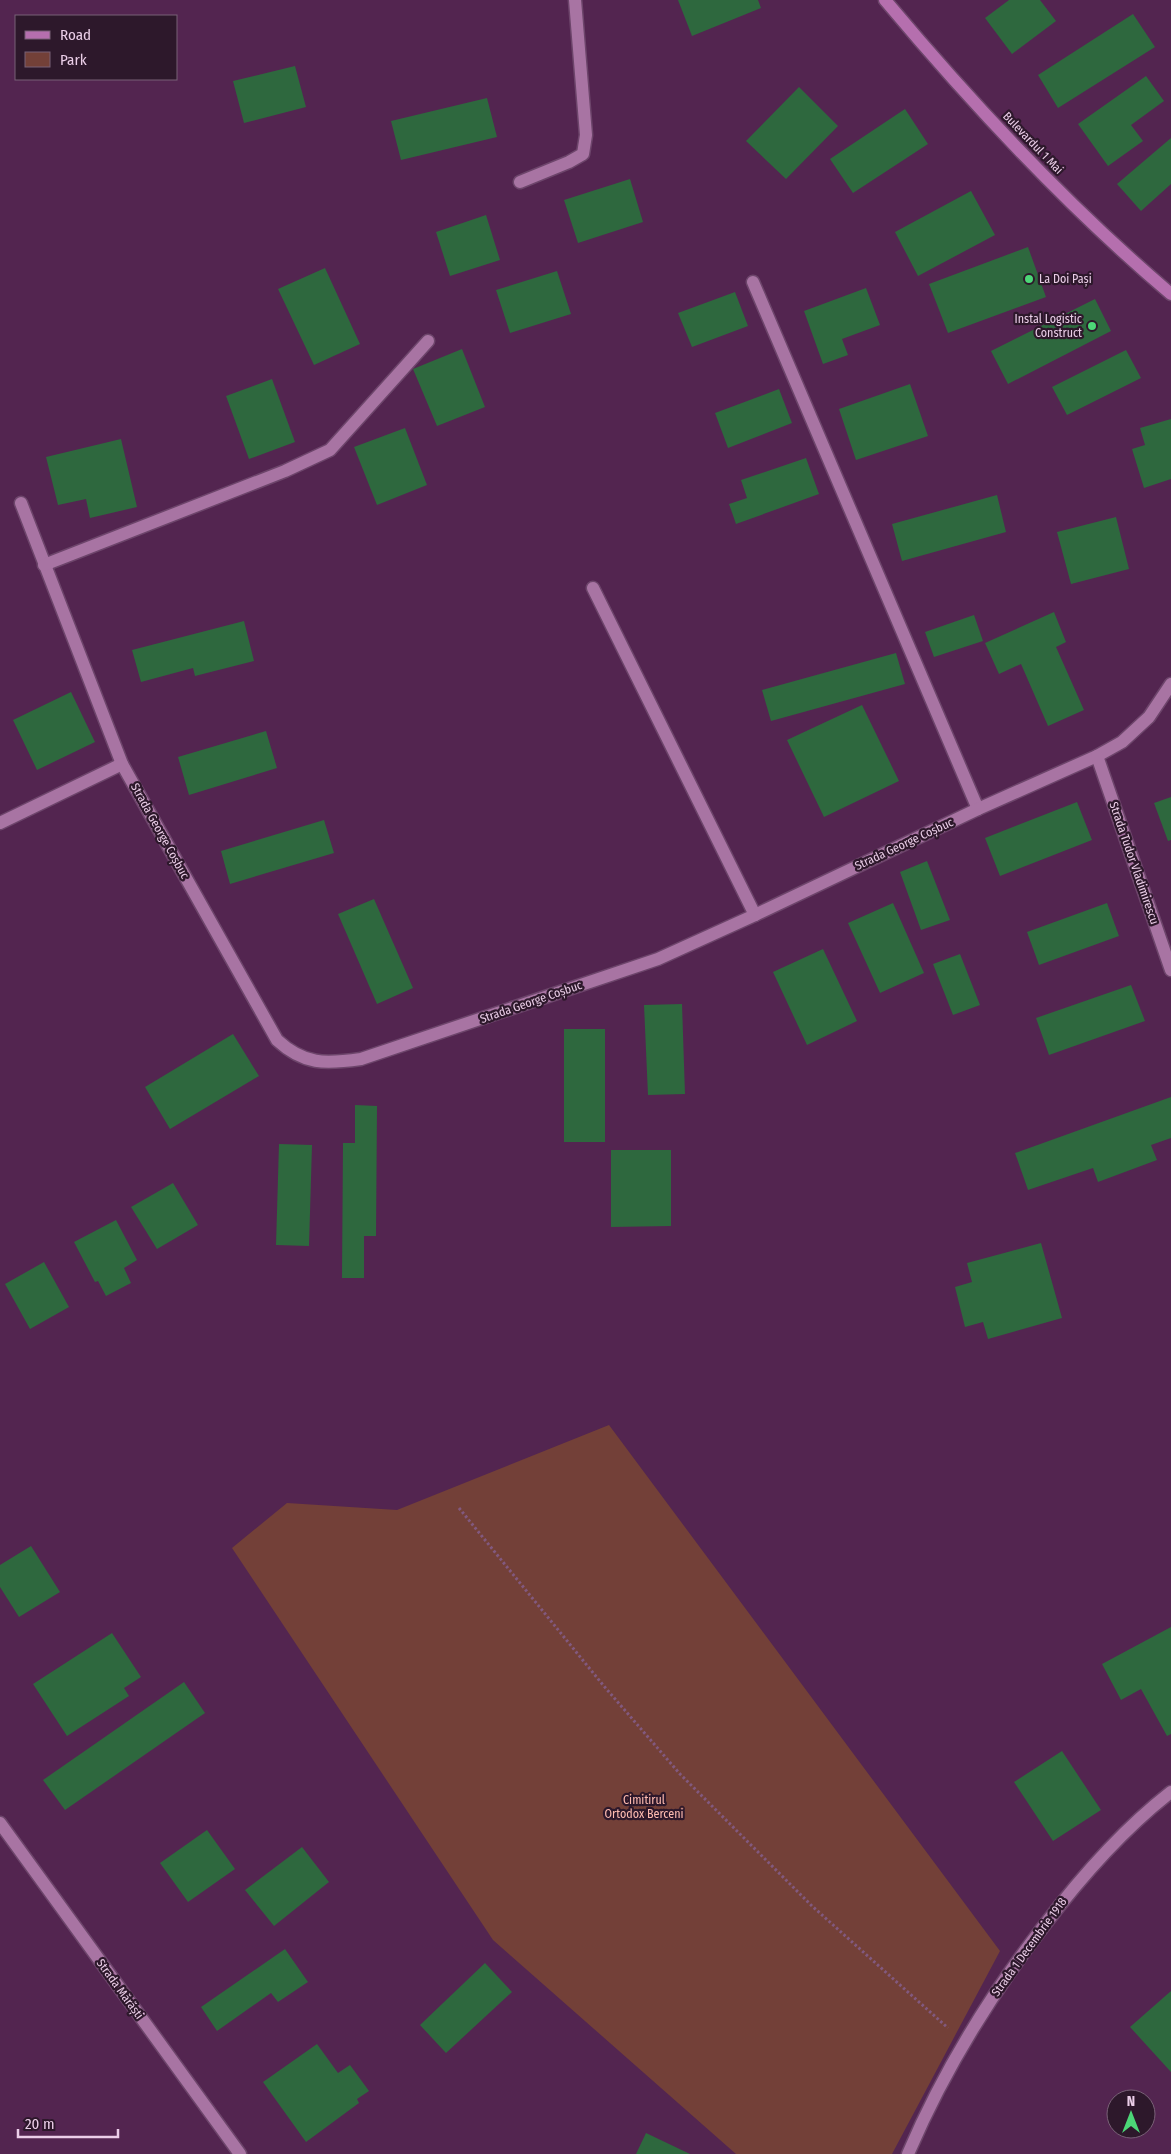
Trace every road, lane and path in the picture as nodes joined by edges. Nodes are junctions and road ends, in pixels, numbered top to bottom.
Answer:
1 (575, 0) edge
2 (886, 0) edge
3 (520, 182) dead end
4 (753, 282) dead end
5 (1171, 294) edge
6 (428, 341) dead end
7 (20, 503) dead end
8 (44, 565) junction
9 (593, 588) dead end
10 (1171, 684) edge
11 (1098, 756) junction
12 (122, 764) junction
13 (978, 809) junction
14 (0, 823) edge
15 (755, 915) junction
16 (1171, 970) edge
17 (459, 1508) dead end
18 (1171, 1792) edge
19 (0, 1824) edge
20 (965, 2041) junction
21 (240, 2154) edge
22 (908, 2154) edge

1 - 3 street
2 - 5 main road, Bulevardul 1 Mai
4 - 13 street
6 - 8 street
7 - 8 street, Strada George Coșbuc
8 - 12 street, Strada George Coșbuc
9 - 15 street
10 - 11 street, Strada George Coșbuc
11 - 13 street, Strada George Coșbuc
11 - 16 street, Strada Tudor Vladimirescu
12 - 14 street
12 - 15 street, Strada George Coșbuc
13 - 15 street, Strada George Coșbuc
17 - 20 path
18 - 20 street, Strada 1 Decembrie 1918
19 - 21 street, Strada Mărăști
20 - 22 street, Strada 1 Decembrie 1918

